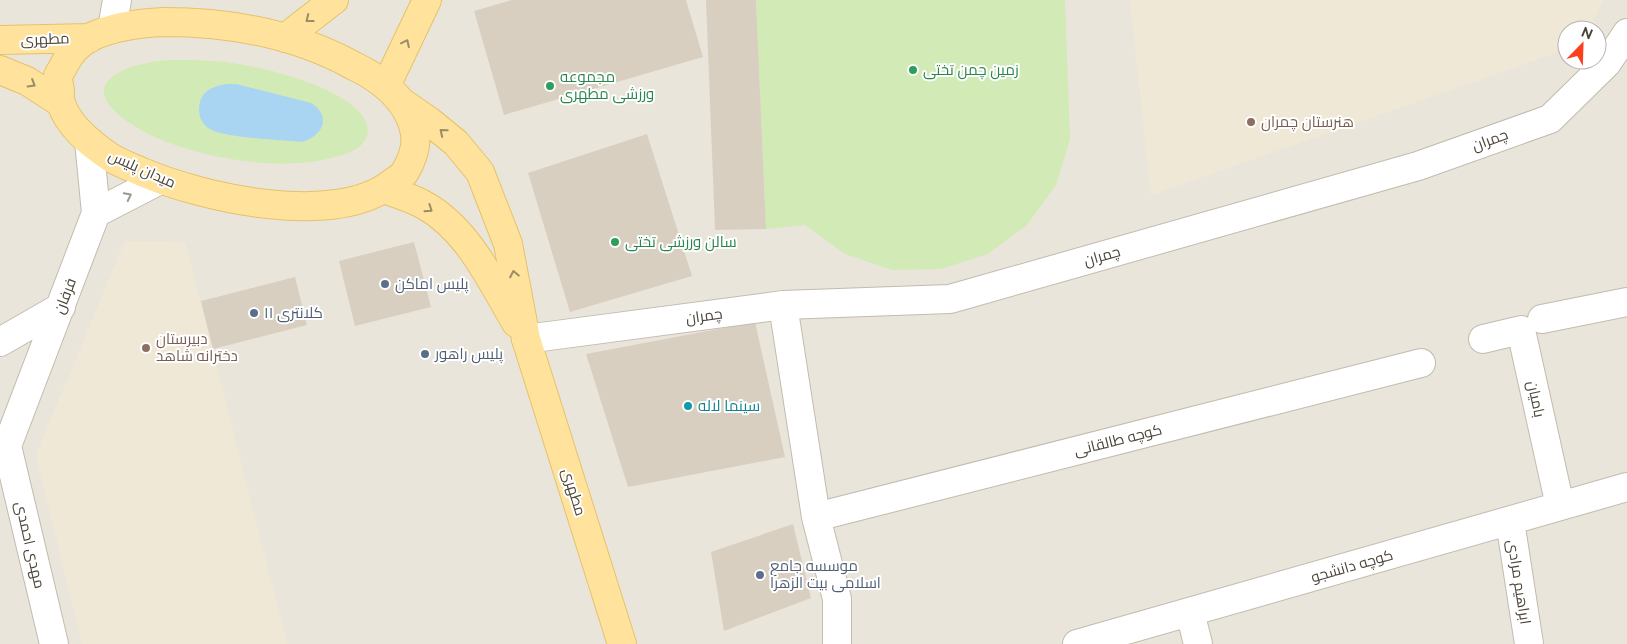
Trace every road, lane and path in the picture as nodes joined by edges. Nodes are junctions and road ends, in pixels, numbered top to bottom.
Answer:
1 (117, 0) edge
2 (334, 0) edge
3 (427, 0) edge
4 (101, 33) junction
5 (1627, 34) edge
6 (285, 38) junction
7 (0, 40) edge
8 (0, 70) edge
9 (394, 94) junction
10 (61, 103) junction
11 (89, 141) junction
12 (160, 180) junction
13 (384, 189) junction
14 (96, 213) junction
15 (1627, 302) edge
16 (783, 305) junction
17 (61, 307) junction
18 (1542, 319) dead end
19 (526, 339) junction
20 (1483, 339) dead end
21 (0, 342) edge
22 (1421, 363) dead end
23 (3, 451) edge
24 (1627, 487) edge
25 (1560, 506) junction
26 (816, 516) junction
27 (1510, 521) junction
28 (1190, 612) junction
29 (54, 644) edge
30 (622, 644) edge
31 (837, 644) edge
32 (1077, 644) edge
33 (1198, 644) edge
34 (1529, 644) edge

1 - 4 street
2 -> 6 main road
9 -> 3 main road
4 - 6 main road, میدان پلیس
4 - 7 main road, مطهری
4 - 10 main road, میدان پلیس
5 - 16 street, چمران
6 - 9 main road, میدان پلیس
8 -> 10 main road
9 - 13 main road, میدان پلیس
19 -> 9 main road, مطهری
10 - 11 main road, میدان پلیس
11 - 12 main road, میدان پلیس
11 - 14 street, فرفان
12 - 13 main road, میدان پلیس
14 -> 12 street
13 -> 19 main road, مطهری
14 - 17 street, فرفان
15 - 18 street
16 - 19 street, چمران
16 - 26 street
17 - 21 street
17 - 23 street, فرفان
19 - 30 main road, مطهری
20 - 25 street, بامیان
22 - 26 street, کوچه طالقانی
23 - 29 street, مهدی احمدی
24 - 25 street, کوچه دانشجو
25 - 27 street, کوچه دانشجو
26 - 31 street
27 - 28 street, کوچه دانشجو
27 - 34 street, ابراهیم مرادی
28 - 32 street, کوچه دانشجو
28 - 33 street

